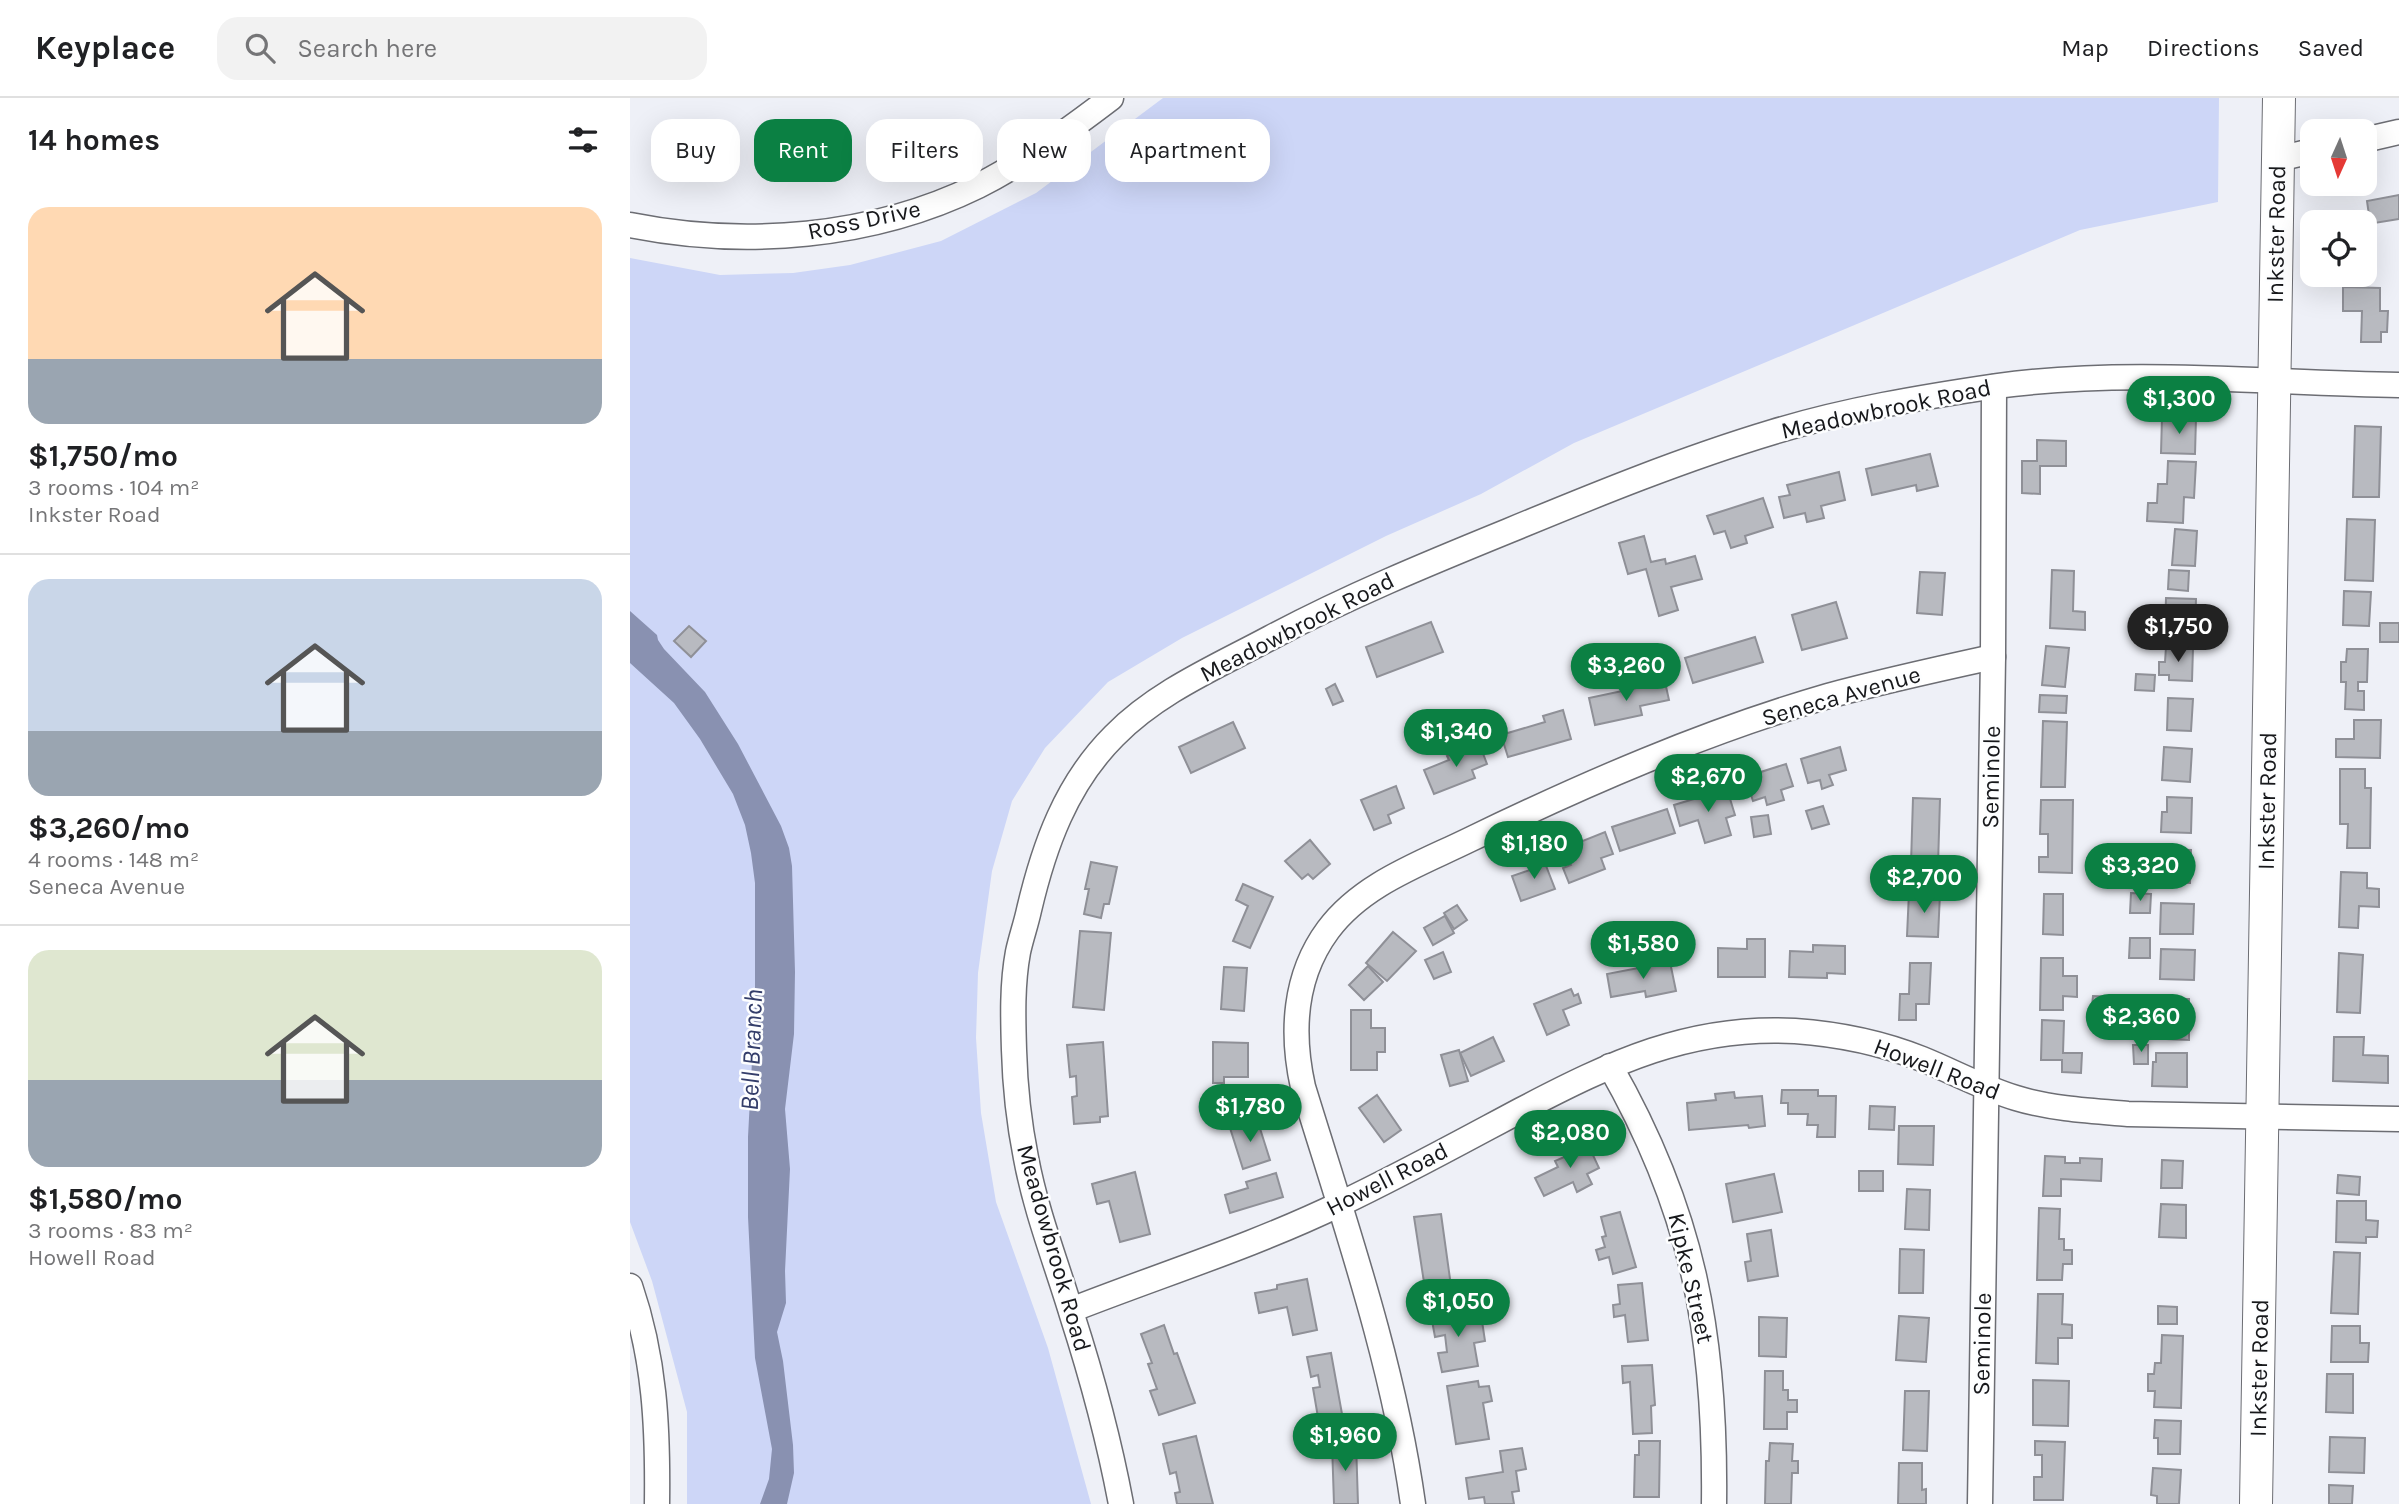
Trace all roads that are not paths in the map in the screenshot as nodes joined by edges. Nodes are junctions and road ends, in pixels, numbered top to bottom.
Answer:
1 (1111, 98) edge
2 (2278, 98) edge
3 (2399, 132) edge
4 (2377, 137) edge
5 (2300, 154) edge
6 (2278, 159) junction
7 (630, 225) edge
8 (2274, 379) junction
9 (2399, 385) edge
10 (1994, 387) junction
11 (1993, 657) junction
12 (1609, 1066) junction
13 (1986, 1088) junction
14 (2262, 1116) junction
15 (2399, 1119) edge
16 (1339, 1205) junction
17 (630, 1286) edge
18 (1071, 1310) junction
19 (657, 1504) edge
20 (1121, 1504) edge
21 (1413, 1504) edge
22 (1714, 1504) edge
23 (1980, 1504) edge
24 (2256, 1504) edge

1 - 7 street, Ross Drive
2 - 6 main road, Inkster Road
3 - 4 street
5 - 6 street
6 - 8 main road, Inkster Road
8 - 9 street, Meadowbrook Road
8 - 10 street, Meadowbrook Road
8 - 14 main road, Inkster Road
10 - 11 street, Seminole
10 - 18 street, Meadowbrook Road
11 - 13 street, Seminole
11 - 16 street, Seneca Avenue
12 - 13 street, Howell Road
12 - 16 street, Howell Road
12 - 22 street, Kipke Street
13 - 14 street, Howell Road
13 - 23 street, Seminole
14 - 15 street, Howell Road
14 - 24 main road, Inkster Road
16 - 18 street, Howell Road
16 - 21 street, Seneca Avenue
17 - 19 street
18 - 20 street, Meadowbrook Road

